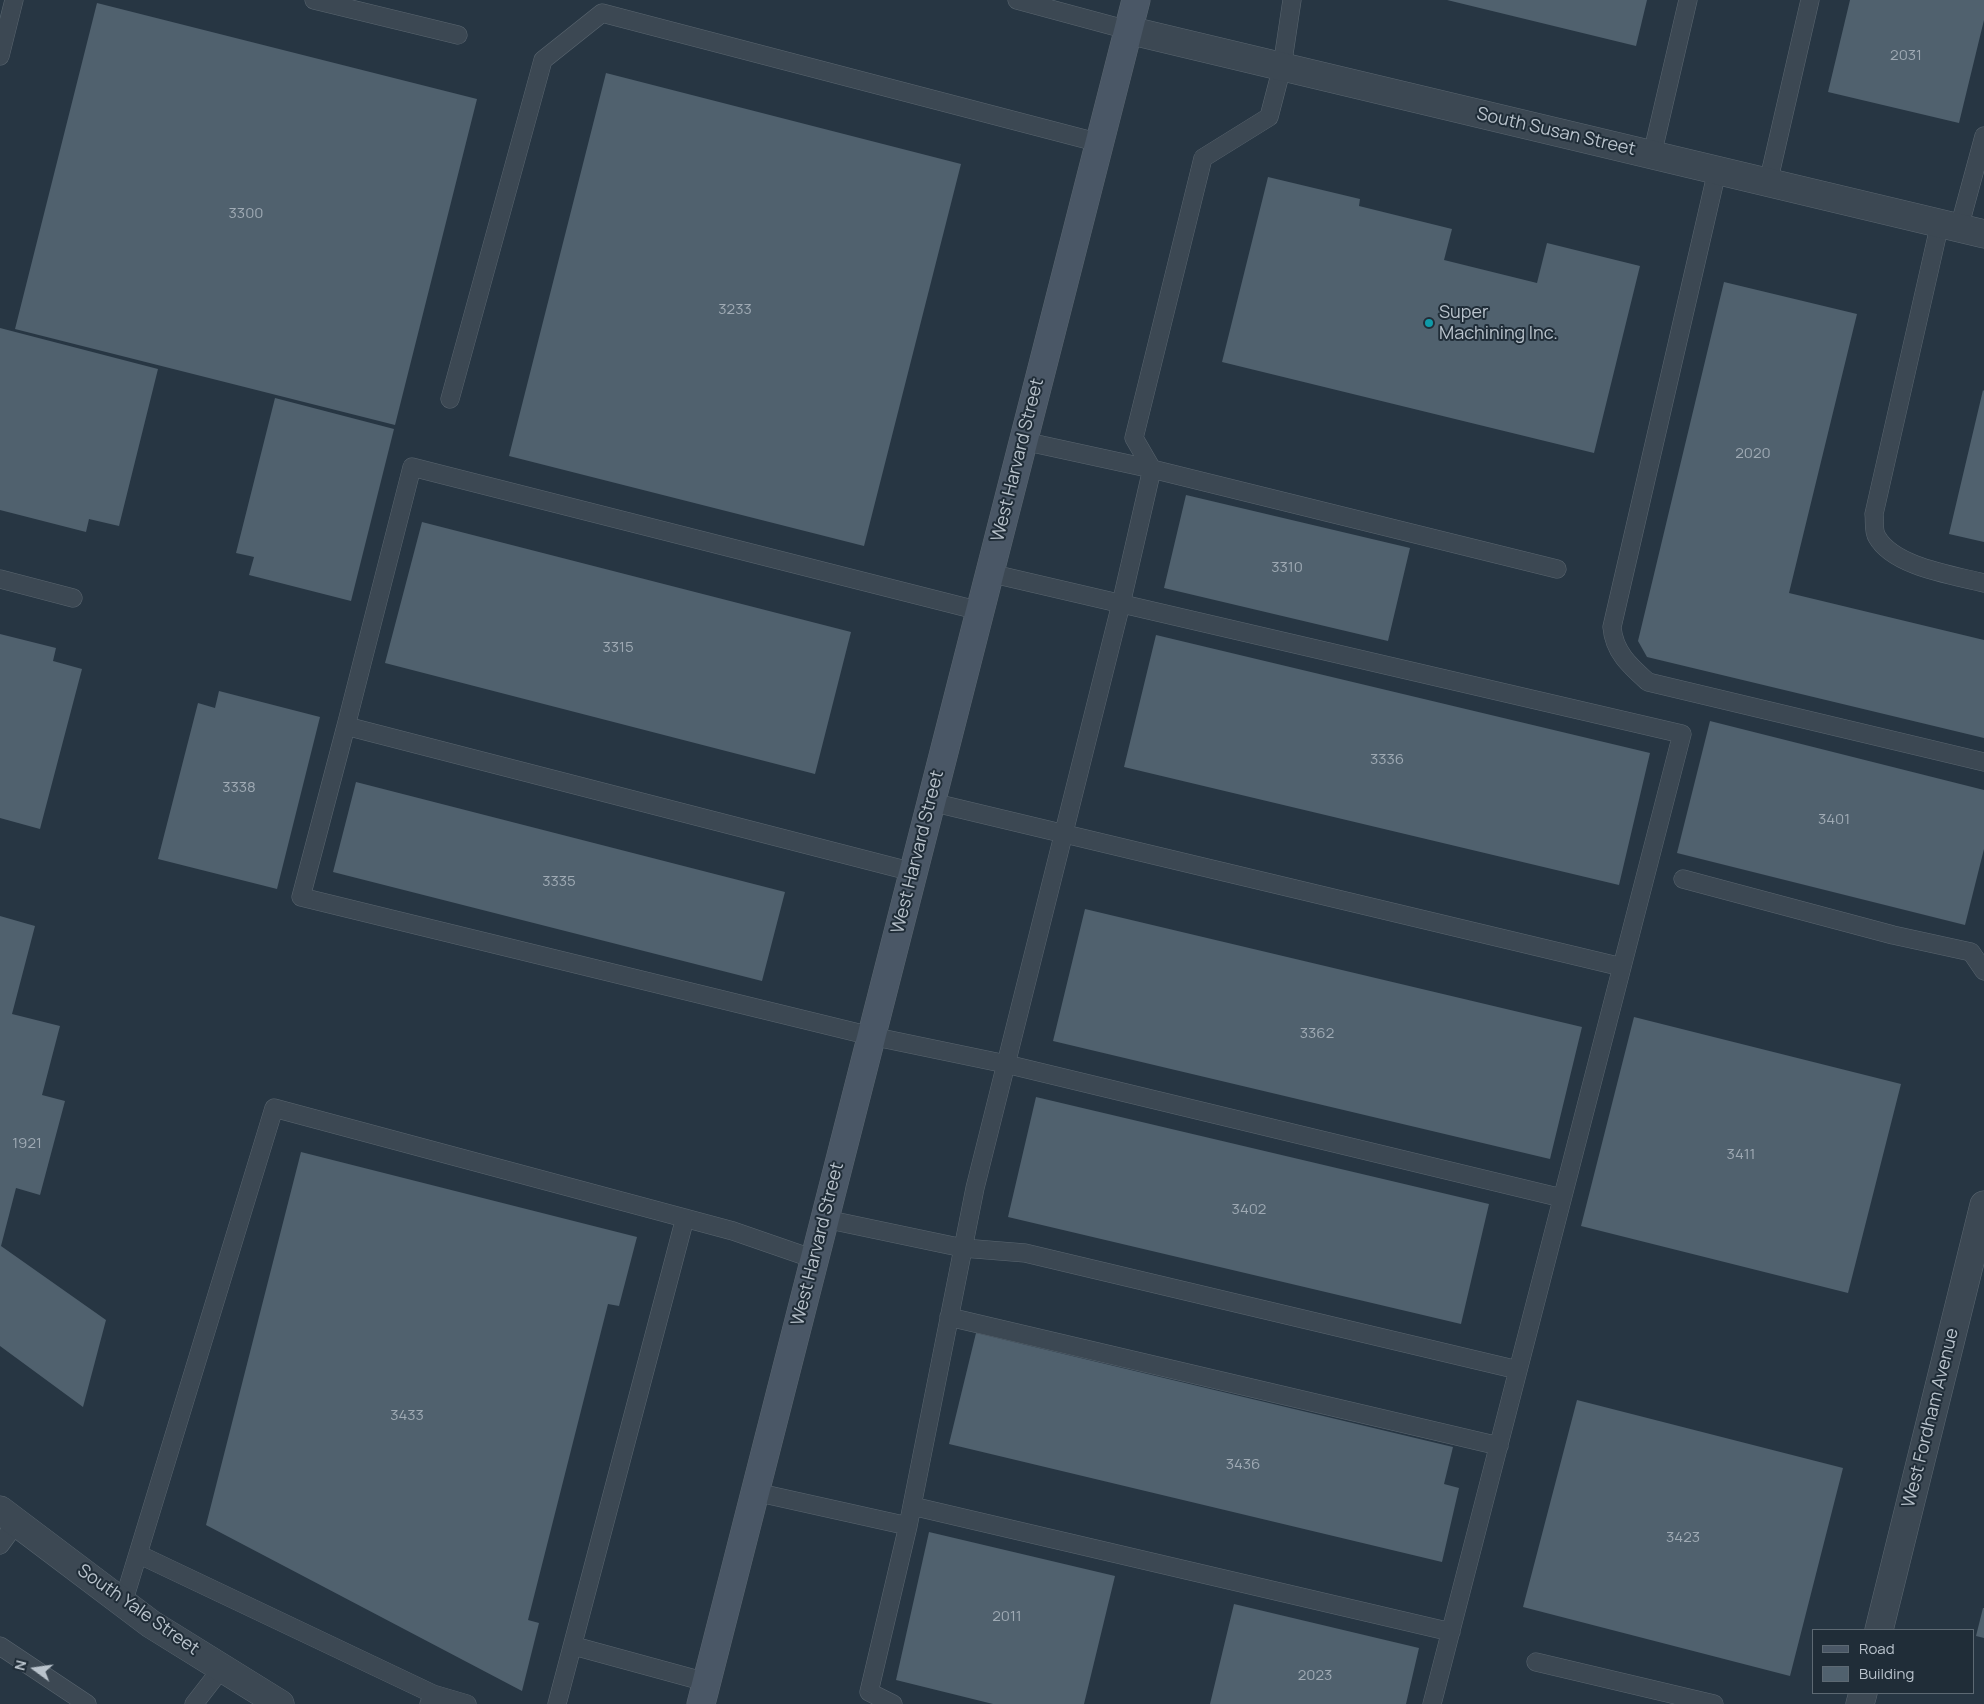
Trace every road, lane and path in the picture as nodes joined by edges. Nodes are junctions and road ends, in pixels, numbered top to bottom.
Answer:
1 (14, 0) edge
2 (314, 0) edge
3 (1017, 0) edge
4 (1136, 0) edge
5 (1292, 0) edge
6 (1688, 0) edge
7 (1810, 0) edge
8 (1128, 30) junction
9 (458, 35) dead end
10 (0, 56) edge
11 (1282, 67) junction
12 (1984, 136) edge
13 (1100, 143) junction
14 (1652, 155) junction
15 (1717, 171) junction
16 (1768, 183) junction
17 (1961, 228) edge
18 (450, 400) dead end
19 (1023, 441) junction
20 (1152, 469) junction
21 (1557, 569) dead end
22 (989, 573) junction
23 (0, 579) edge
24 (1984, 582) edge
25 (73, 598) dead end
26 (1121, 604) junction
27 (980, 611) junction
28 (346, 726) junction
29 (1984, 762) edge
30 (931, 802) junction
31 (1063, 834) junction
32 (913, 872) junction
33 (1683, 879) dead end
34 (1622, 967) junction
35 (1984, 971) edge
36 (871, 1036) junction
37 (1006, 1064) junction
38 (1562, 1198) junction
39 (1984, 1205) edge
40 (685, 1218) junction
41 (825, 1219) junction
42 (963, 1248) junction
43 (814, 1259) junction
44 (949, 1318) junction
45 (1518, 1370) junction
46 (1499, 1446) junction
47 (755, 1492) junction
48 (912, 1506) junction
49 (8, 1516) edge
50 (908, 1526) junction
51 (0, 1545) edge
52 (138, 1554) junction
53 (123, 1603) junction
54 (1878, 1629) edge
55 (1451, 1632) junction
56 (0, 1646) edge
57 (574, 1646) junction
58 (1536, 1662) dead end
59 (222, 1668) junction
60 (704, 1693) edge
61 (431, 1699) edge
62 (87, 1704) edge
63 (194, 1704) edge
64 (280, 1704) edge
65 (467, 1704) edge
66 (557, 1704) edge
67 (892, 1704) edge
68 (1432, 1704) edge
69 (1714, 1704) edge

1 - 10 lane
2 - 9 lane
3 - 8 lane
4 - 8 street, West Harvard Street
5 - 11 lane
6 - 14 lane
7 - 16 lane
8 - 11 street, South Susan Street
8 - 13 street, West Harvard Street
11 - 14 street, South Susan Street
11 - 20 lane
12 - 17 lane
13 - 18 lane
13 - 19 street, West Harvard Street
14 - 15 street, South Susan Street
15 - 16 street, South Susan Street
15 - 29 lane
16 - 17 street, South Susan Street
17 - 24 lane
19 - 20 lane
19 - 22 street, West Harvard Street
20 - 21 lane
20 - 26 lane
22 - 26 lane
22 - 27 street, West Harvard Street
23 - 25 lane
26 - 31 lane
26 - 34 lane
27 - 28 lane
27 - 30 street, West Harvard Street
28 - 32 lane
28 - 36 lane
30 - 31 lane
30 - 32 street, West Harvard Street
31 - 34 lane
31 - 37 lane
32 - 36 street, West Harvard Street
33 - 35 lane
34 - 38 lane
36 - 37 lane
36 - 41 street, West Harvard Street
37 - 38 lane
37 - 42 lane
38 - 45 lane
39 - 54 street, West Fordham Avenue
40 - 43 lane
40 - 52 lane
40 - 57 lane
41 - 42 lane
41 - 43 street, West Harvard Street
42 - 44 lane
42 - 45 lane
43 - 47 street, West Harvard Street
44 - 46 lane
44 - 48 lane
45 - 46 lane
46 - 55 lane
47 - 50 lane
47 - 60 street, West Harvard Street
48 - 50 lane
48 - 55 lane
49 - 51 lane
49 - 53 street, South Yale Street
50 - 67 lane
52 - 53 lane
52 - 61 lane
53 - 59 street, South Yale Street
55 - 68 lane
56 - 62 lane
57 - 60 lane
57 - 66 lane
58 - 69 lane
59 - 63 lane
59 - 64 street, South Yale Street
61 - 65 lane

